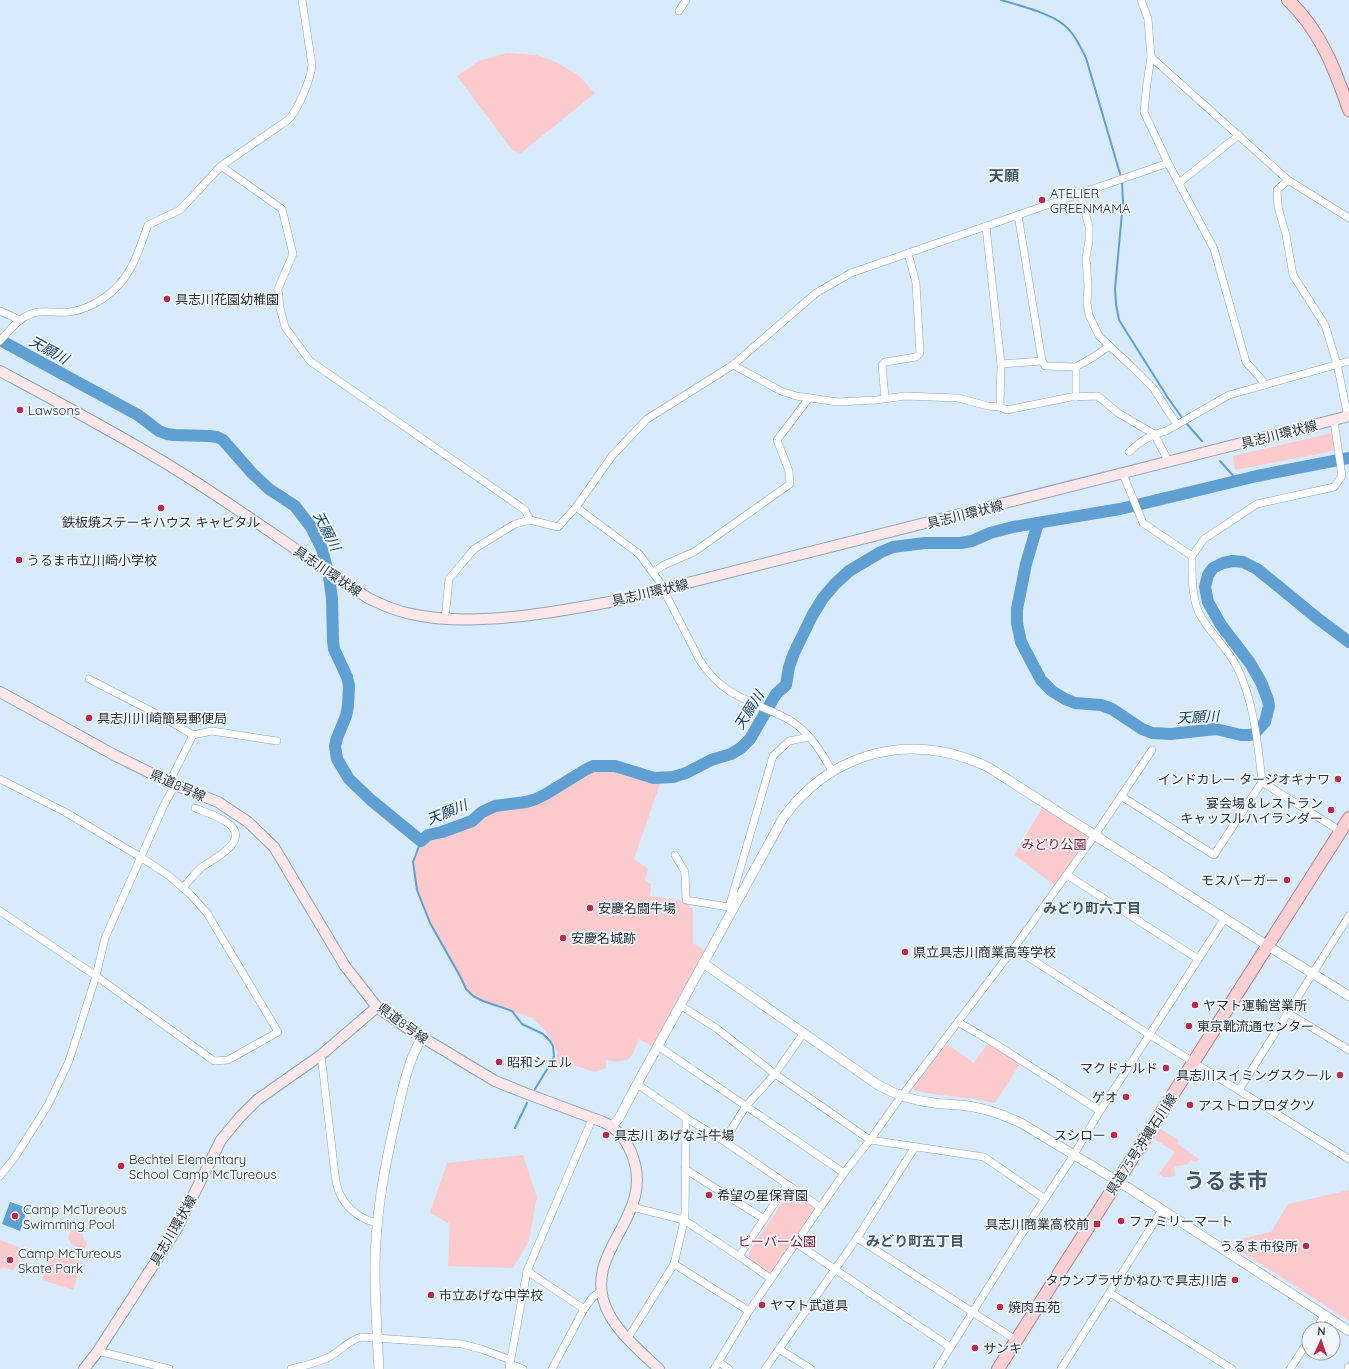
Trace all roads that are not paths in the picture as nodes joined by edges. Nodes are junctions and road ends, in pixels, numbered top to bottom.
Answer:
1 (302, 0) edge
2 (686, 0) edge
3 (1140, 0) edge
4 (1288, 0) edge
5 (679, 10) dead end
6 (1151, 57) junction
7 (1349, 110) edge
8 (1239, 135) junction
9 (1168, 163) junction
10 (222, 166) junction
11 (1288, 180) junction
12 (1179, 184) junction
13 (1080, 193) junction
14 (1018, 215) junction
15 (1349, 218) edge
16 (986, 227) junction
17 (908, 253) junction
18 (0, 311) edge
19 (20, 320) junction
20 (0, 341) edge
21 (1109, 346) junction
22 (1042, 361) junction
23 (1349, 361) edge
24 (1001, 364) junction
25 (1337, 364) junction
26 (734, 365) junction
27 (1076, 367) junction
28 (0, 371) edge
29 (1265, 385) junction
30 (1076, 397) junction
31 (809, 398) junction
32 (886, 398) junction
33 (1000, 407) junction
34 (1349, 416) edge
35 (1334, 420) junction
36 (1177, 425) junction
37 (1154, 434) junction
38 (1129, 452) dead end
39 (1169, 462) junction
40 (1123, 474) junction
41 (576, 507) junction
42 (530, 520) junction
43 (1192, 556) junction
44 (653, 572) junction
45 (664, 590) junction
46 (445, 619) junction
47 (89, 679) dead end
48 (0, 692) edge
49 (193, 735) junction
50 (809, 737) junction
51 (277, 741) dead end
52 (1152, 750) dead end
53 (832, 771) junction
54 (0, 779) edge
55 (1262, 782) junction
56 (172, 784) junction
57 (1121, 796) junction
58 (195, 808) dead end
59 (1349, 818) edge
60 (1340, 832) junction
61 (1095, 835) junction
62 (675, 856) dead end
63 (142, 858) junction
64 (1067, 875) junction
65 (183, 888) junction
66 (731, 908) junction
67 (0, 911) edge
68 (1349, 916) edge
69 (1225, 918) junction
70 (1268, 946) junction
71 (1014, 948) junction
72 (1198, 959) junction
73 (703, 963) junction
74 (1312, 974) junction
75 (96, 976) junction
76 (1349, 996) edge
77 (680, 1005) junction
78 (377, 1007) junction
79 (1288, 1013) junction
80 (958, 1022) junction
81 (803, 1034) junction
82 (1150, 1035) junction
83 (422, 1038) junction
84 (658, 1046) junction
85 (1349, 1050) edge
86 (321, 1055) junction
87 (1193, 1061) junction
88 (775, 1074) junction
89 (637, 1084) junction
90 (1239, 1090) junction
91 (901, 1096) junction
92 (746, 1106) junction
93 (1100, 1111) junction
94 (593, 1117) junction
95 (686, 1118) junction
96 (612, 1126) junction
97 (870, 1140) junction
98 (724, 1141) junction
99 (915, 1147) junction
100 (1073, 1154) junction
101 (1349, 1159) edge
102 (685, 1168) junction
103 (844, 1173) junction
104 (0, 1176) edge
105 (1117, 1181) junction
106 (787, 1185) junction
107 (1045, 1199) junction
108 (632, 1207) junction
109 (820, 1207) junction
110 (1162, 1210) junction
111 (764, 1219) junction
112 (684, 1220) junction
113 (378, 1223) junction
114 (856, 1238) junction
115 (796, 1243) junction
116 (739, 1256) junction
117 (674, 1264) junction
118 (835, 1268) junction
119 (527, 1271) junction
120 (771, 1279) junction
121 (601, 1291) junction
122 (1110, 1293) junction
123 (584, 1309) junction
124 (749, 1311) junction
125 (972, 1312) junction
126 (1324, 1316) junction
127 (1321, 1321) edge
128 (1349, 1331) edge
129 (377, 1338) junction
130 (628, 1338) junction
131 (1016, 1340) junction
132 (950, 1347) junction
133 (779, 1349) junction
134 (98, 1351) junction
135 (1301, 1352) edge
136 (719, 1362) junction
137 (510, 1364) edge
138 (304, 1368) edge
139 (1063, 1368) edge
140 (84, 1369) edge
141 (169, 1369) edge
142 (291, 1369) edge
143 (379, 1369) edge
144 (523, 1369) edge
145 (552, 1369) edge
146 (659, 1369) edge
147 (714, 1369) edge
148 (729, 1369) edge
149 (765, 1369) edge
150 (811, 1369) edge
151 (937, 1369) edge
152 (998, 1369) edge
153 (1232, 1369) edge
154 (1290, 1369) edge

1 - 10 street
2 - 5 street
3 - 6 street
4 - 7 main road
6 - 8 street
6 - 9 street
8 - 11 street
8 - 12 street
9 - 12 street
9 - 13 street
10 - 19 street
10 - 42 street
11 - 15 street
11 - 25 street
12 - 29 street
13 - 14 street
13 - 21 street
14 - 16 street
14 - 22 street
16 - 17 street
16 - 24 street
17 - 26 street
17 - 32 street
18 - 19 street
19 - 20 street
21 - 27 street
21 - 36 street
22 - 24 street
22 - 27 street
23 - 25 street
24 - 33 street
25 - 29 street
25 - 34 street
26 - 31 street
26 - 41 street
27 - 30 street
28 - 46 main road, 具志川環状線
29 - 36 street
30 - 33 street
30 - 37 street
31 - 32 street
31 - 44 street
32 - 33 street
34 - 35 main road, 具志川環状線
35 - 39 main road, 具志川環状線
35 - 43 street
36 - 37 street
37 - 38 street
37 - 39 street
39 - 40 main road, 具志川環状線
40 - 43 street
40 - 45 main road, 具志川環状線
41 - 42 street
41 - 44 street
42 - 46 street
43 - 55 street
44 - 45 street
45 - 46 main road, 具志川環状線
45 - 50 street
47 - 49 street
48 - 56 main road, 県道8号線
49 - 51 street
49 - 56 street
50 - 53 street
50 - 66 street
52 - 57 street
53 - 61 street
53 - 66 street
54 - 63 street
55 - 57 street
55 - 60 street
56 - 63 street
56 - 78 main road, 県道8号線
57 - 61 street
58 - 65 street
59 - 60 main road, 県道75号沖縄石川線
60 - 70 main road, 県道75号沖縄石川線
61 - 64 street
61 - 69 street
62 - 66 street
63 - 65 street
63 - 75 street
64 - 71 street
64 - 72 street
65 - 75 street
66 - 73 street
67 - 75 street
68 - 74 street
69 - 70 street
69 - 72 street
70 - 74 street
70 - 87 main road, 県道75号沖縄石川線
71 - 80 street
71 - 82 street
72 - 82 street
73 - 77 street
73 - 81 street
74 - 76 street
74 - 79 street
75 - 104 street
77 - 84 street
77 - 88 street
78 - 83 main road, 県道8号線
78 - 86 main road, 具志川環状線
79 - 85 street
79 - 90 street
80 - 91 street
80 - 93 street
81 - 88 street
81 - 91 street
82 - 87 street
82 - 93 street
83 - 94 main road, 県道8号線
83 - 113 street
84 - 89 street
84 - 92 street
86 - 113 street
86 - 134 main road, 具志川環状線
87 - 90 street
87 - 105 main road, 県道75号沖縄石川線
88 - 92 street
88 - 97 street
89 - 95 street
89 - 96 street
90 - 101 street
91 - 97 street
91 - 100 street
92 - 98 street
92 - 103 street
93 - 100 street
94 - 96 main road, 県道8号線
94 - 119 street
95 - 98 street
95 - 102 street
96 - 108 main road, 県道8号線
97 - 99 street
97 - 103 street
98 - 106 street
99 - 107 street
99 - 114 street
100 - 105 street
100 - 107 street
102 - 111 street
102 - 112 street
103 - 109 street
105 - 110 street
105 - 131 main road, 県道75号沖縄石川線
106 - 109 street
106 - 111 street
107 - 125 street
108 - 112 street
108 - 121 main road, 県道8号線
109 - 115 street
110 - 122 street
110 - 126 street
111 - 116 street
112 - 116 street
112 - 117 street
113 - 129 street
114 - 118 street
114 - 125 street
115 - 118 street
115 - 120 street
116 - 120 street
117 - 124 street
117 - 130 street
118 - 132 street
118 - 133 street
119 - 123 street
119 - 137 street
120 - 124 street
121 - 123 street
121 - 130 main road, 県道8号線
122 - 139 street
122 - 153 street
123 - 145 street
124 - 136 street
125 - 131 street
125 - 132 street
126 - 127 street
126 - 128 street
129 - 137 street
129 - 138 street
129 - 143 street
130 - 146 main road, 県道8号線
131 - 152 main road, 県道75号沖縄石川線
132 - 151 street
133 - 149 street
133 - 150 street
134 - 140 main road, 具志川環状線
134 - 141 street
135 - 154 street
136 - 147 street
136 - 148 street
137 - 144 street
138 - 142 street

